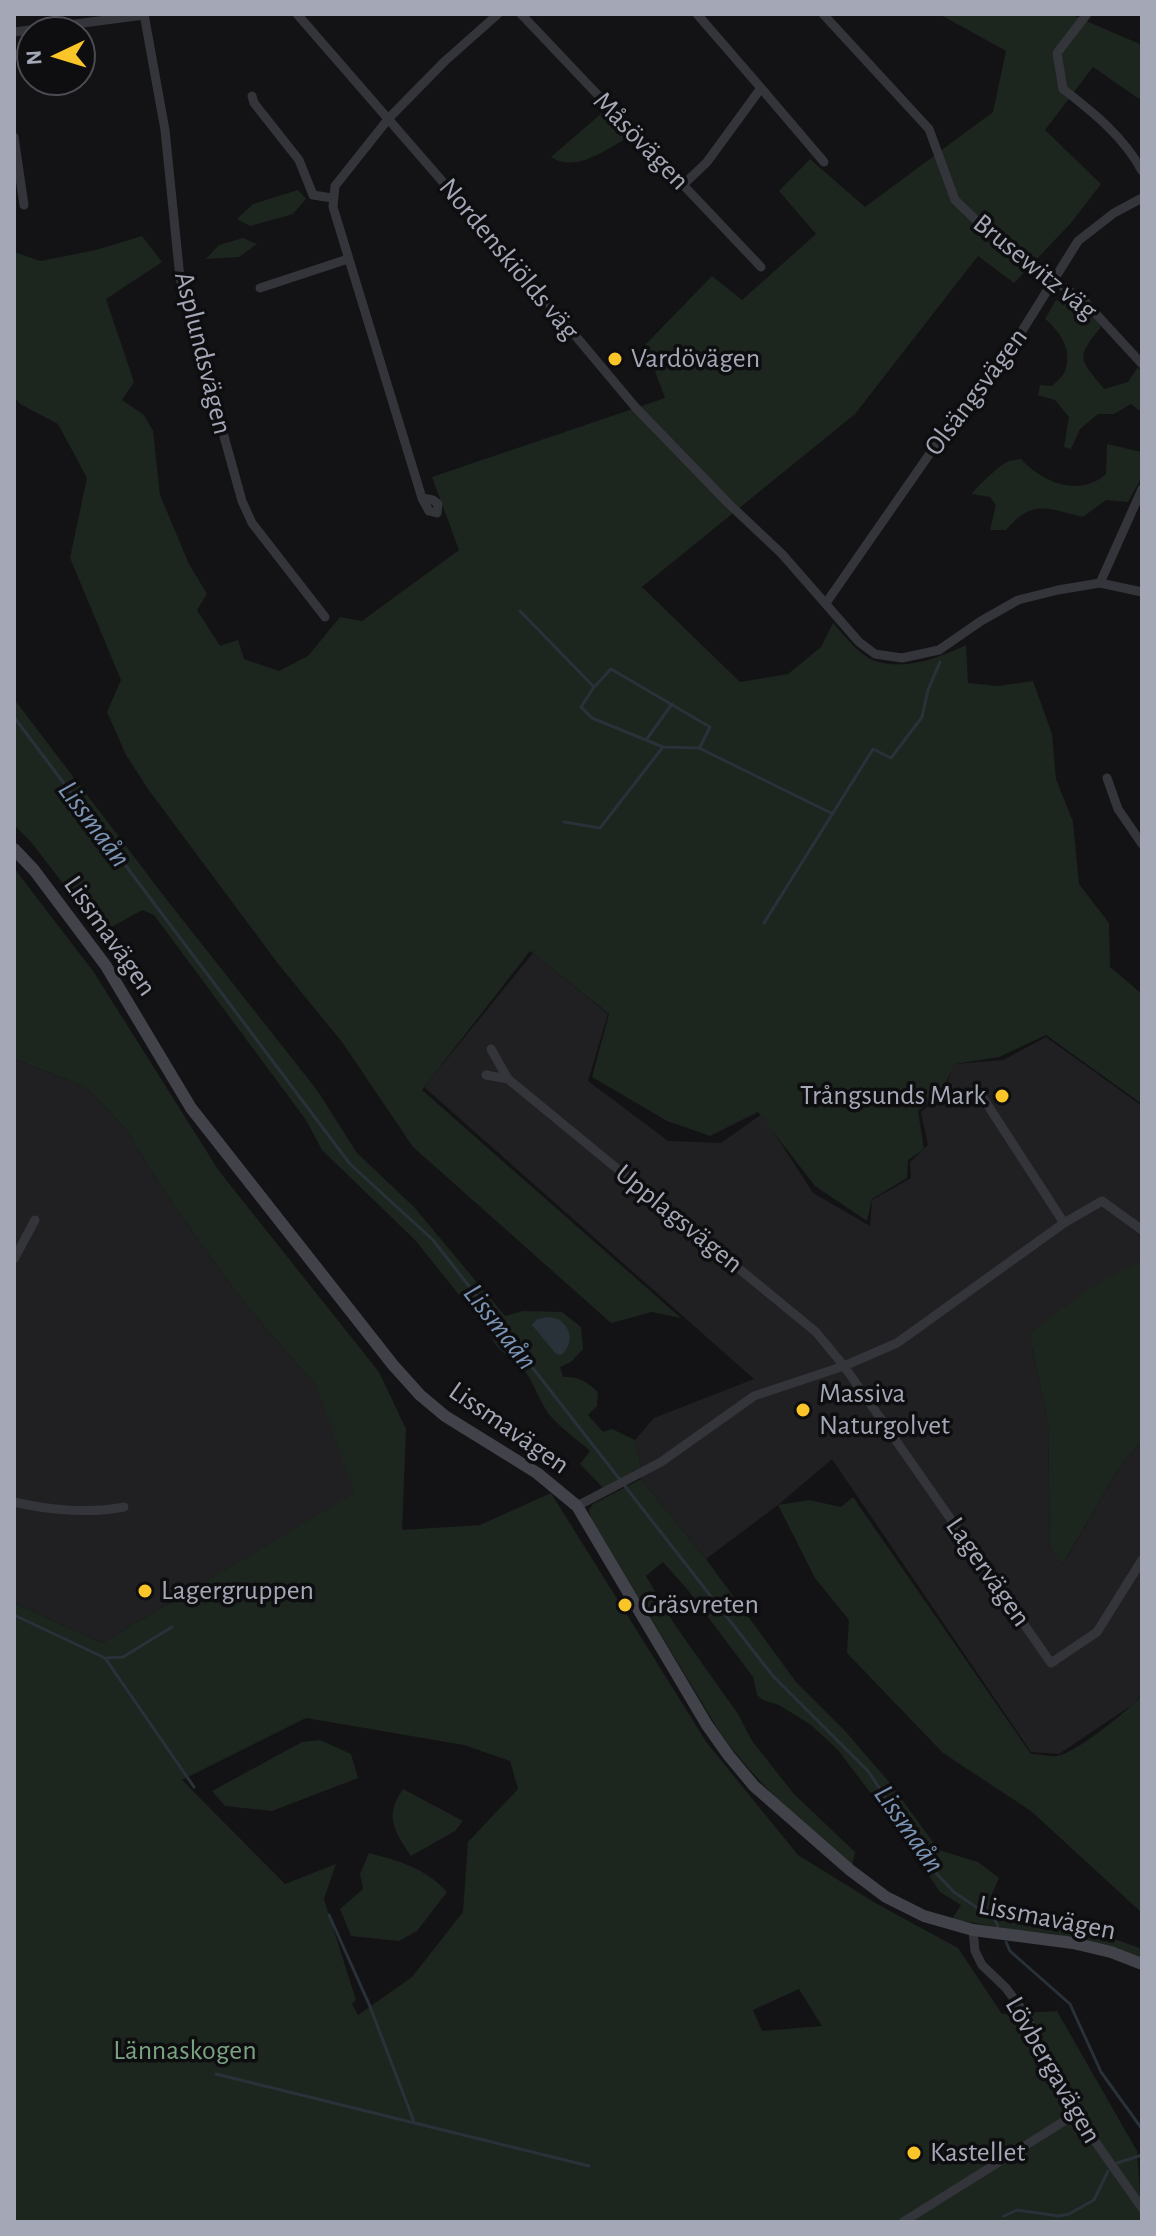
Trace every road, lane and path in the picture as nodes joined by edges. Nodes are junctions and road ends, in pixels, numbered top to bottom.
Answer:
1 (144, 14) edge
2 (297, 14) edge
3 (498, 14) edge
4 (521, 14) edge
5 (697, 14) edge
6 (823, 14) edge
7 (1087, 14) edge
8 (14, 32) edge
9 (761, 88) junction
10 (252, 96) dead end
11 (389, 118) junction
12 (14, 137) edge
13 (824, 162) dead end
14 (1142, 171) edge
15 (683, 185) junction
16 (332, 198) junction
17 (1142, 198) edge
18 (24, 205) dead end
19 (348, 259) junction
20 (761, 267) dead end
21 (1055, 281) junction
22 (260, 288) dead end
23 (1142, 364) edge
24 (1142, 489) edge
25 (422, 498) dead end
26 (1100, 583) junction
27 (1142, 592) edge
28 (826, 603) junction
29 (325, 617) dead end
30 (1107, 778) dead end
31 (1142, 844) edge
32 (14, 849) edge
33 (491, 1049) dead end
34 (486, 1075) dead end
35 (508, 1079) junction
36 (976, 1087) dead end
37 (35, 1220) dead end
38 (1064, 1223) junction
39 (1142, 1230) edge
40 (14, 1259) edge
41 (844, 1366) junction
42 (14, 1502) edge
43 (577, 1506) junction
44 (124, 1507) dead end
45 (1142, 1560) edge
46 (973, 1930) junction
47 (1142, 1964) edge
48 (1074, 2115) junction
49 (1142, 2208) edge
50 (903, 2222) edge

1 - 8 street
1 - 29 street, Asplundsvägen
2 - 11 street, Nordenskiölds väg
3 - 11 street
4 - 15 street, Måsövägen
5 - 9 street
6 - 21 street, Brusewitz väg
7 - 14 street
9 - 13 street
9 - 15 street
10 - 16 street
11 - 16 street
11 - 28 street, Nordenskiölds väg
12 - 18 street
15 - 20 street, Måsövägen
16 - 19 street
17 - 21 street, Olsängsvägen
19 - 22 street
19 - 25 street
21 - 23 street, Brusewitz väg
21 - 28 street, Olsängsvägen
24 - 26 street
26 - 27 street
26 - 28 street, Nordenskiölds väg
30 - 31 street
32 - 43 street, Lissmavägen
33 - 35 street
34 - 35 street
35 - 41 street, Upplagsvägen
36 - 38 street
37 - 40 street
38 - 39 street
38 - 41 street
41 - 43 street
41 - 45 street, Lagervägen
42 - 44 street
43 - 46 street, Lissmavägen
46 - 47 street, Lissmavägen
46 - 48 street, Lövbergavägen
48 - 49 street, Lövbergavägen
48 - 50 street

